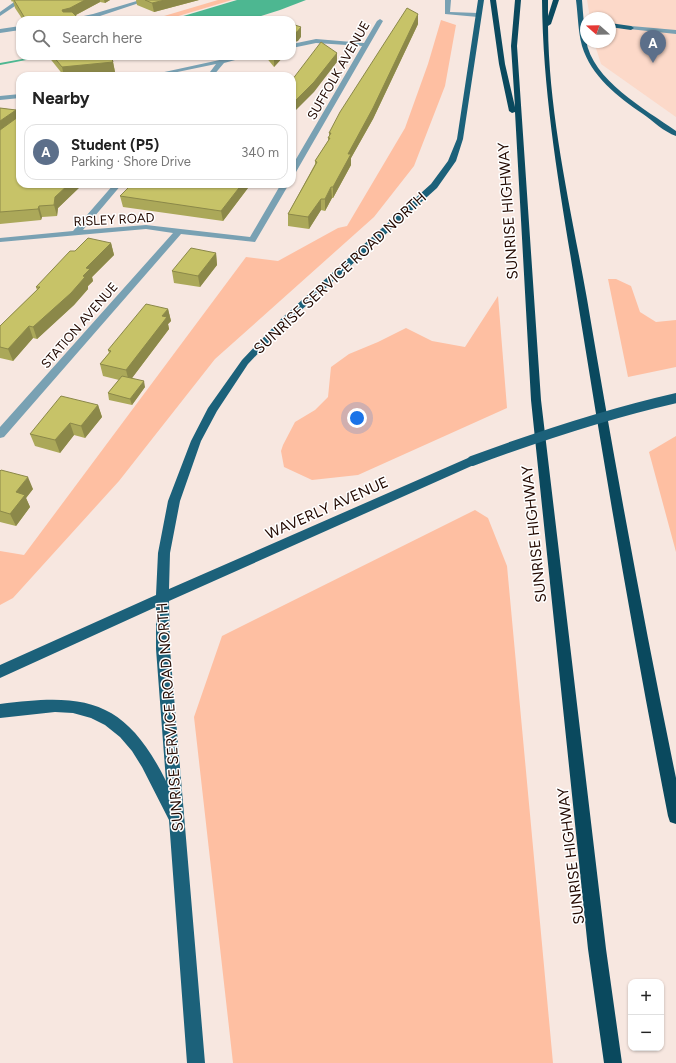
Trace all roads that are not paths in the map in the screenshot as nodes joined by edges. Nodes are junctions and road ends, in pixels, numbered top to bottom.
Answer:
1 (21, 0) edge
2 (145, 0) edge
3 (448, 0) edge
4 (481, 0) edge
5 (493, 0) edge
6 (518, 0) edge
7 (545, 0) edge
8 (556, 0) edge
9 (579, 0) edge
10 (582, 12) edge
11 (0, 14) edge
12 (478, 15) junction
13 (94, 16) edge
14 (380, 21) dead end
15 (616, 26) edge
16 (616, 28) edge
17 (632, 28) junction
18 (16, 29) edge
19 (0, 31) edge
20 (676, 32) edge
21 (545, 33) junction
22 (296, 45) edge
23 (366, 45) junction
24 (586, 48) edge
25 (588, 48) edge
26 (587, 54) junction
27 (230, 60) edge
28 (221, 62) junction
29 (170, 72) edge
30 (213, 72) edge
31 (16, 96) edge
32 (0, 98) edge
33 (676, 134) edge
34 (519, 145) junction
35 (296, 165) edge
36 (115, 188) edge
37 (283, 188) edge
38 (178, 232) junction
39 (76, 233) junction
40 (0, 240) edge
41 (676, 398) edge
42 (0, 434) edge
43 (162, 598) junction
44 (0, 672) edge
45 (0, 711) edge
46 (676, 816) edge
47 (177, 821) junction
48 (196, 1063) edge
49 (613, 1063) edge

1 - 11 street
2 - 13 street
3 - 12 street
4 - 12 main road, SUNRISE SERVICE ROAD NORTH
5 - 34 highway
6 - 34 highway, SUNRISE HIGHWAY
7 - 21 highway
8 - 21 highway
9 - 10 main road
12 - 43 main road, SUNRISE SERVICE ROAD NORTH
14 - 23 street, SUFFOLK AVENUE
15 - 17 main road
16 - 17 main road
17 - 20 street
18 - 19 street
21 - 46 highway
22 - 23 street
23 - 35 street, SUFFOLK AVENUE
24 - 26 main road
25 - 26 main road
26 - 33 main road
27 - 28 street
28 - 29 street
28 - 30 street
31 - 32 street
34 - 49 highway, SUNRISE HIGHWAY
36 - 39 street
37 - 38 street, RISLEY ROAD
38 - 39 street, RISLEY ROAD
38 - 42 street, STATION AVENUE
39 - 40 street, RISLEY ROAD
41 - 43 main road, WAVERLY AVENUE, bridge
43 - 44 main road, WAVERLY AVENUE
43 - 47 main road, SUNRISE SERVICE ROAD NORTH
45 - 47 main road
47 - 48 main road, SUNRISE SERVICE ROAD NORTH

